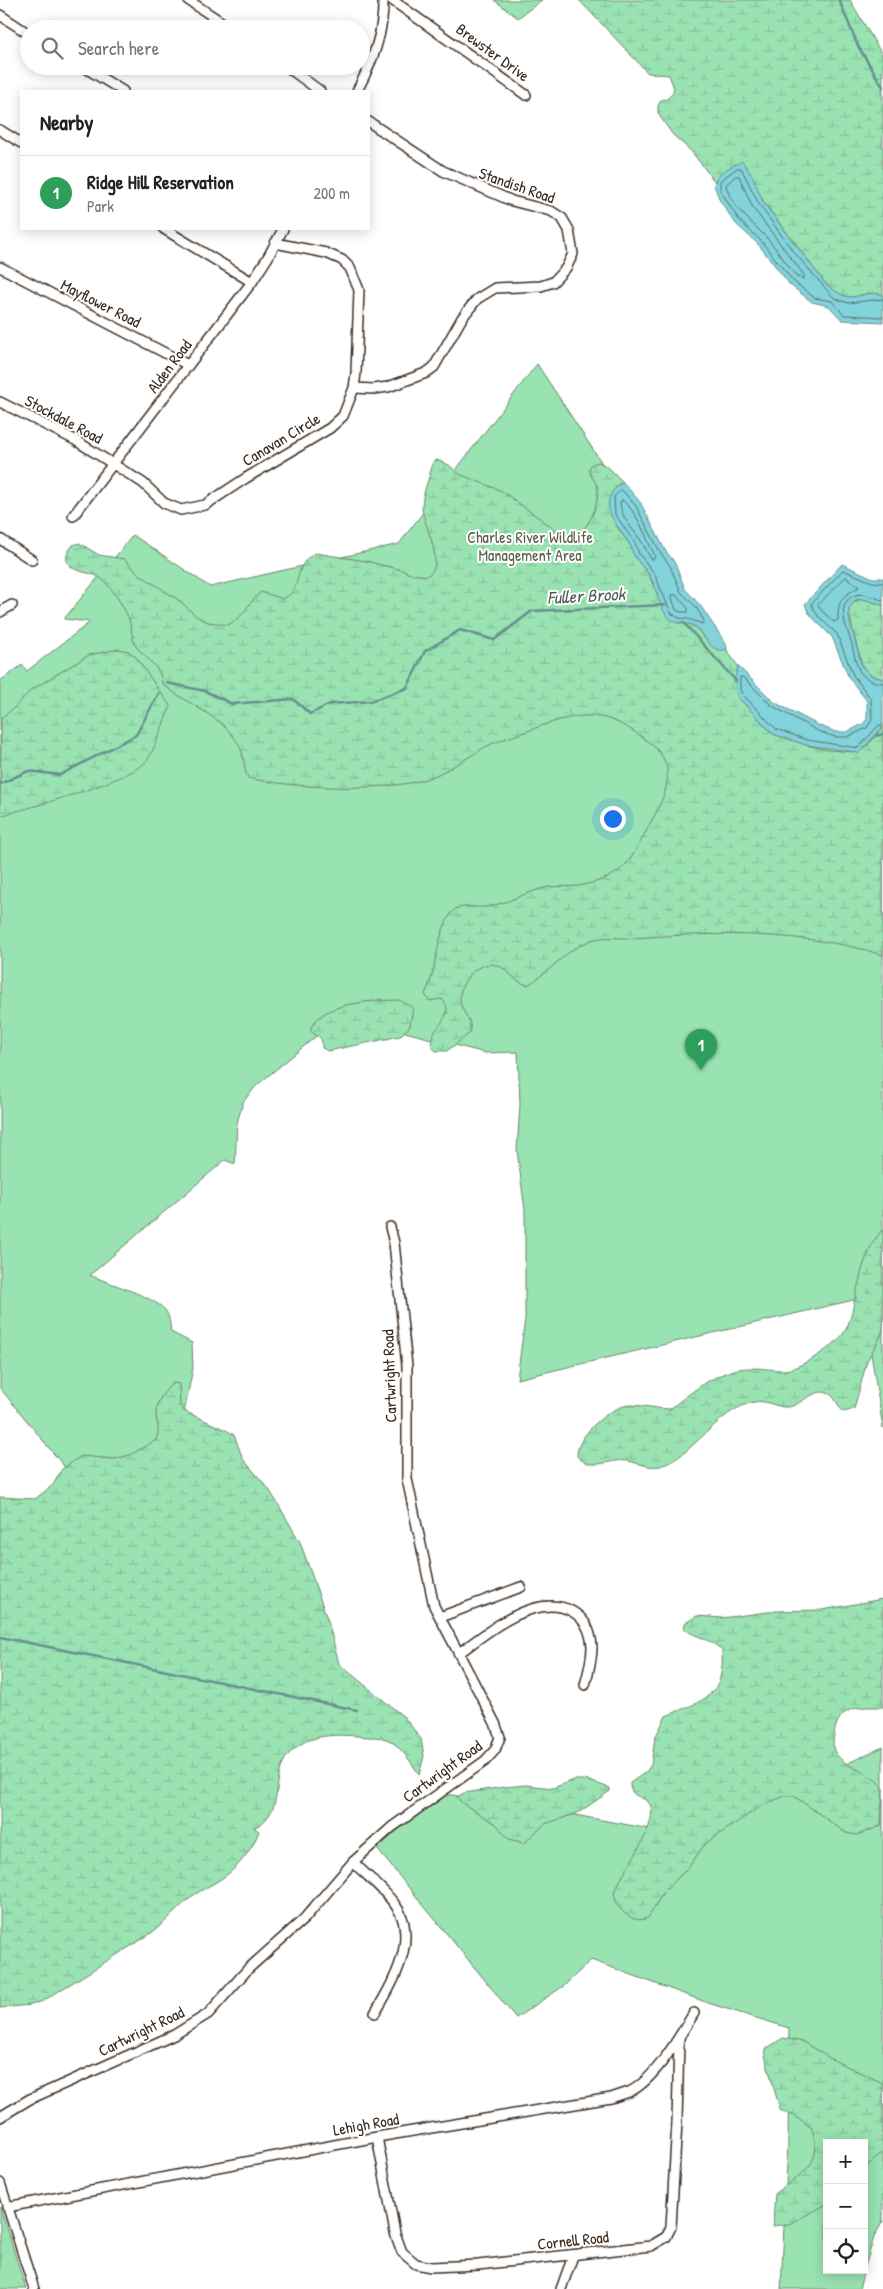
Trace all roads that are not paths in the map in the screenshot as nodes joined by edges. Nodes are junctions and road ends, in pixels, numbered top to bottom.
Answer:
1 (188, 0) edge
2 (383, 0) edge
3 (392, 0) edge
4 (0, 15) edge
5 (218, 20) edge
6 (20, 28) edge
7 (370, 64) edge
8 (96, 75) edge
9 (298, 75) edge
10 (365, 75) edge
11 (120, 90) edge
12 (319, 90) edge
13 (357, 90) edge
14 (526, 95) dead end
15 (370, 123) edge
16 (0, 130) edge
17 (20, 142) edge
18 (166, 230) edge
19 (282, 230) edge
20 (275, 243) junction
21 (0, 267) edge
22 (252, 282) junction
23 (188, 365) junction
24 (354, 388) junction
25 (0, 402) edge
26 (112, 463) junction
27 (73, 516) dead end
28 (0, 539) edge
29 (32, 560) dead end
30 (12, 605) dead end
31 (0, 612) edge
32 (390, 1227) dead end
33 (521, 1587) dead end
34 (440, 1618) junction
35 (459, 1653) junction
36 (585, 1685) dead end
37 (353, 1862) junction
38 (375, 2013) dead end
39 (694, 2013) dead end
40 (679, 2039) junction
41 (0, 2117) edge
42 (377, 2138) junction
43 (0, 2184) edge
44 (7, 2206) junction
45 (573, 2256) junction
46 (34, 2289) edge
47 (561, 2289) edge

1 - 5 street
2 - 7 street
3 - 14 street, Brewster Drive
4 - 6 street
8 - 11 street
9 - 12 street
10 - 13 street
15 - 24 street, Standish Road
16 - 17 street
18 - 22 street
19 - 20 street, Alden Road
20 - 22 street, Alden Road
20 - 24 street, Canavan Circle
21 - 23 street, Mayflower Road
22 - 23 street, Alden Road
23 - 26 street, Alden Road
24 - 26 street, Canavan Circle
25 - 26 street, Stockdale Road
26 - 27 street, Alden Road
28 - 29 street
30 - 31 street
32 - 34 street, Cartwright Road
33 - 34 street
34 - 35 street, Cartwright Road
35 - 36 street
35 - 37 street, Cartwright Road
37 - 38 street
37 - 41 street, Cartwright Road
39 - 40 street, Lehigh Road
40 - 42 street, Lehigh Road
40 - 45 street, Cornell Road
42 - 44 street, Lehigh Road
42 - 45 street, Cornell Road
43 - 44 street
44 - 46 street
45 - 47 street

